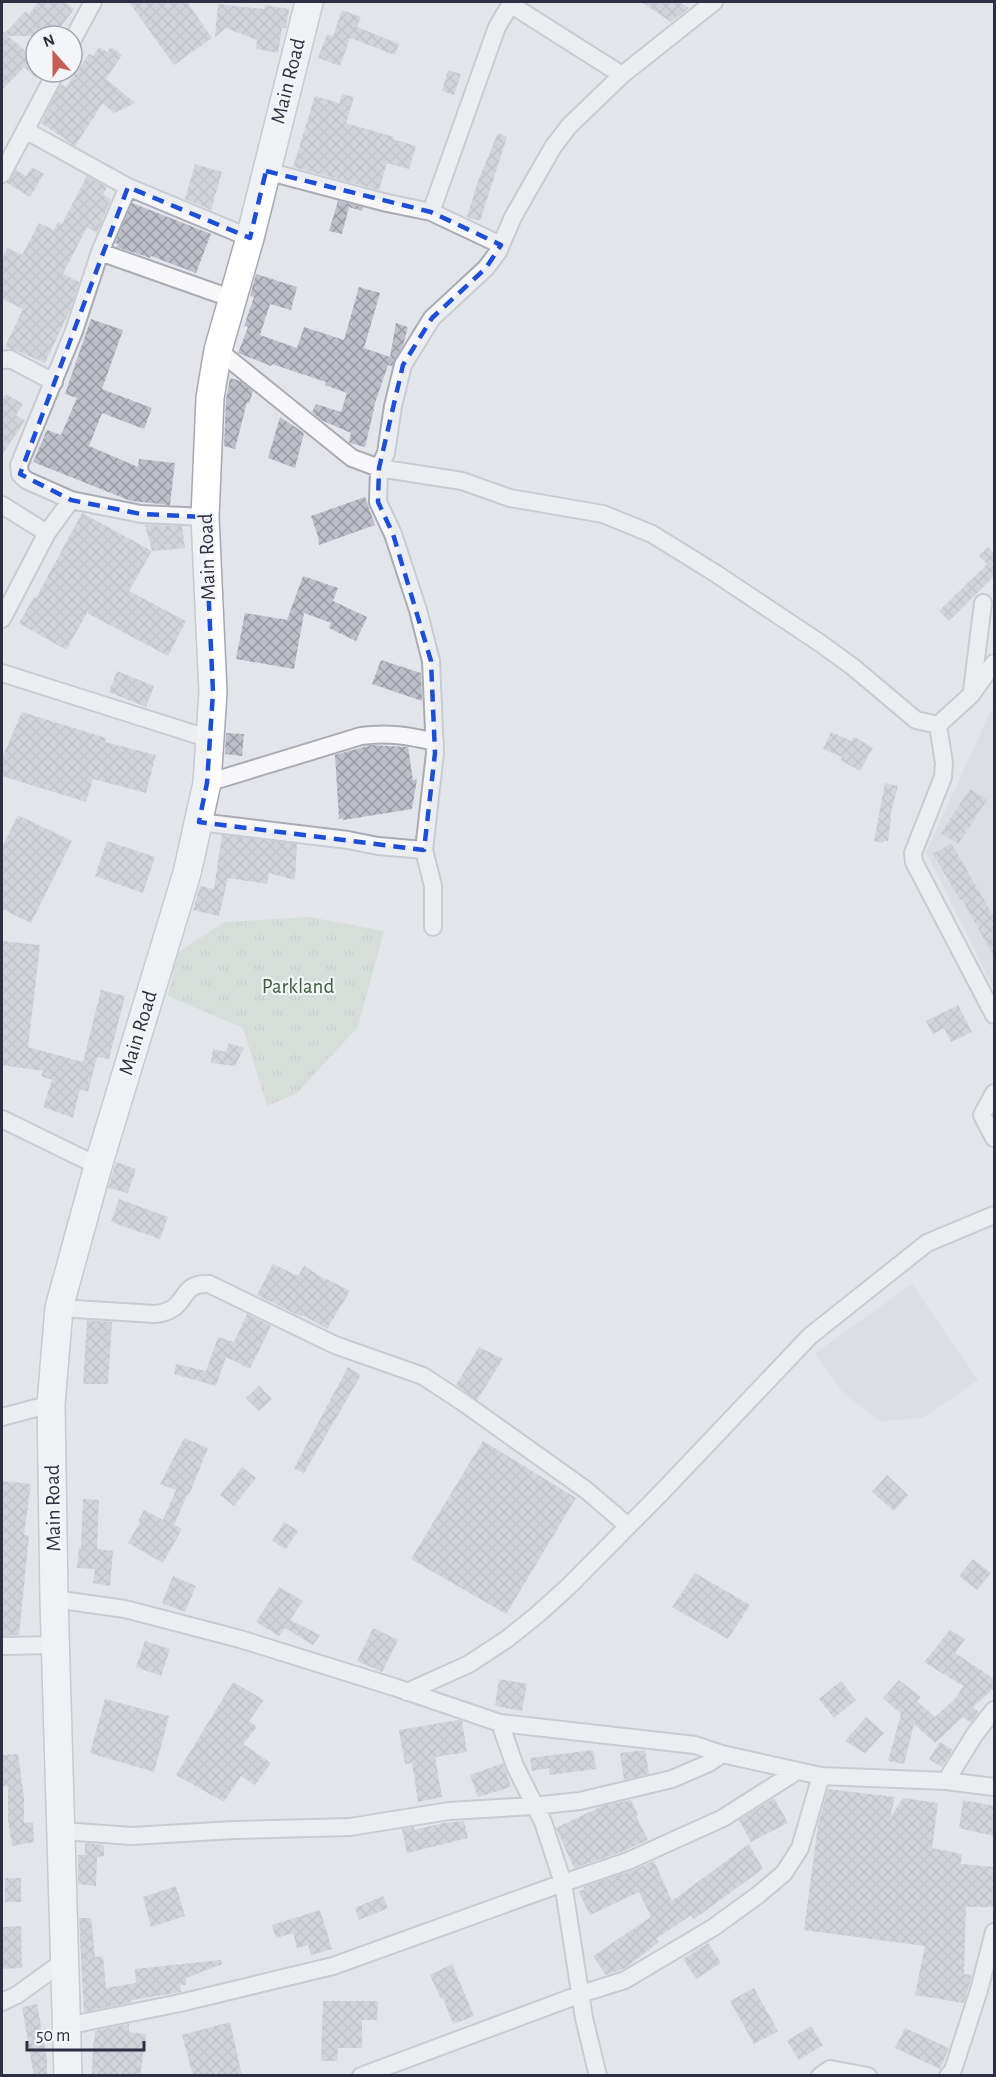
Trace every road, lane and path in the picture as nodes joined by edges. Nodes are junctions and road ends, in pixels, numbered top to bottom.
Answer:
1 (90, 2) edge
2 (309, 2) edge
3 (714, 2) edge
4 (511, 3) edge
5 (80, 24) edge
6 (622, 75) junction
7 (50, 84) edge
8 (25, 130) junction
9 (266, 171) junction
10 (2, 174) edge
11 (128, 187) junction
12 (431, 212) junction
13 (250, 238) junction
14 (501, 245) junction
15 (100, 252) junction
16 (233, 299) junction
17 (218, 350) junction
18 (2, 360) edge
19 (54, 382) junction
20 (379, 468) junction
21 (71, 501) junction
22 (2, 506) edge
23 (205, 517) junction
24 (47, 533) junction
25 (983, 603) dead end
26 (2, 619) edge
27 (994, 663) edge
28 (2, 673) edge
29 (971, 695) junction
30 (938, 725) junction
31 (210, 739) junction
32 (435, 742) junction
33 (207, 783) junction
34 (199, 822) junction
35 (424, 850) junction
36 (433, 927) dead end
37 (994, 1015) edge
38 (994, 1093) edge
39 (2, 1119) edge
40 (994, 1138) edge
41 (98, 1166) junction
42 (994, 1215) edge
43 (59, 1308) junction
44 (51, 1404) junction
45 (2, 1417) edge
46 (628, 1526) junction
47 (54, 1599) junction
48 (56, 1645) junction
49 (2, 1646) edge
50 (407, 1692) junction
51 (994, 1710) edge
52 (500, 1723) junction
53 (722, 1754) junction
54 (796, 1771) junction
55 (821, 1776) junction
56 (946, 1781) junction
57 (994, 1787) edge
58 (533, 1806) junction
59 (62, 1831) junction
60 (562, 1883) junction
61 (994, 1932) edge
62 (63, 1961) junction
63 (580, 1994) junction
64 (2, 2002) edge
65 (66, 2026) junction
66 (68, 2076) edge
67 (361, 2076) edge
68 (598, 2076) edge
69 (820, 2076) edge
70 (868, 2076) edge
71 (948, 2076) edge

1 - 5 street
2 - 9 main road, Main Road
3 - 6 street
4 - 6 street
4 - 12 street
6 - 14 street
7 - 8 street
8 - 10 street
8 - 11 street
9 - 12 street
9 - 13 main road, Main Road
11 - 13 street
11 - 15 street
12 - 14 street
13 - 16 main road, Main Road
14 - 20 street
15 - 16 street
15 - 19 street
16 - 17 main road, Main Road
17 - 20 street
17 - 23 main road, Main Road
18 - 19 street
19 - 21 street
20 - 30 street
20 - 32 street
21 - 23 street
21 - 24 street
22 - 24 street
23 - 31 main road, Main Road
24 - 26 street
25 - 29 street
27 - 29 street
28 - 31 street
29 - 30 street
30 - 37 street
31 - 33 main road, Main Road
32 - 33 street
32 - 35 street
33 - 34 main road, Main Road
34 - 35 street
34 - 41 main road, Main Road
35 - 36 street
38 - 40 street
39 - 41 street
41 - 43 main road, Main Road
42 - 46 street
43 - 44 main road, Main Road
43 - 46 street
44 - 45 street
44 - 47 main road, Main Road
46 - 50 street
47 - 48 main road, Main Road
47 - 50 street
48 - 49 street
48 - 59 main road, Main Road
50 - 52 street
51 - 56 street
52 - 53 street
52 - 58 street
53 - 54 street
53 - 58 street
54 - 55 street
54 - 60 street
55 - 56 street
55 - 63 street
56 - 57 street
58 - 59 street
58 - 60 street
59 - 62 main road, Main Road
60 - 63 street
60 - 65 street
61 - 71 street
62 - 64 street
62 - 65 main road, Main Road
63 - 67 street
63 - 68 street
65 - 66 main road, Main Road
69 - 70 street

